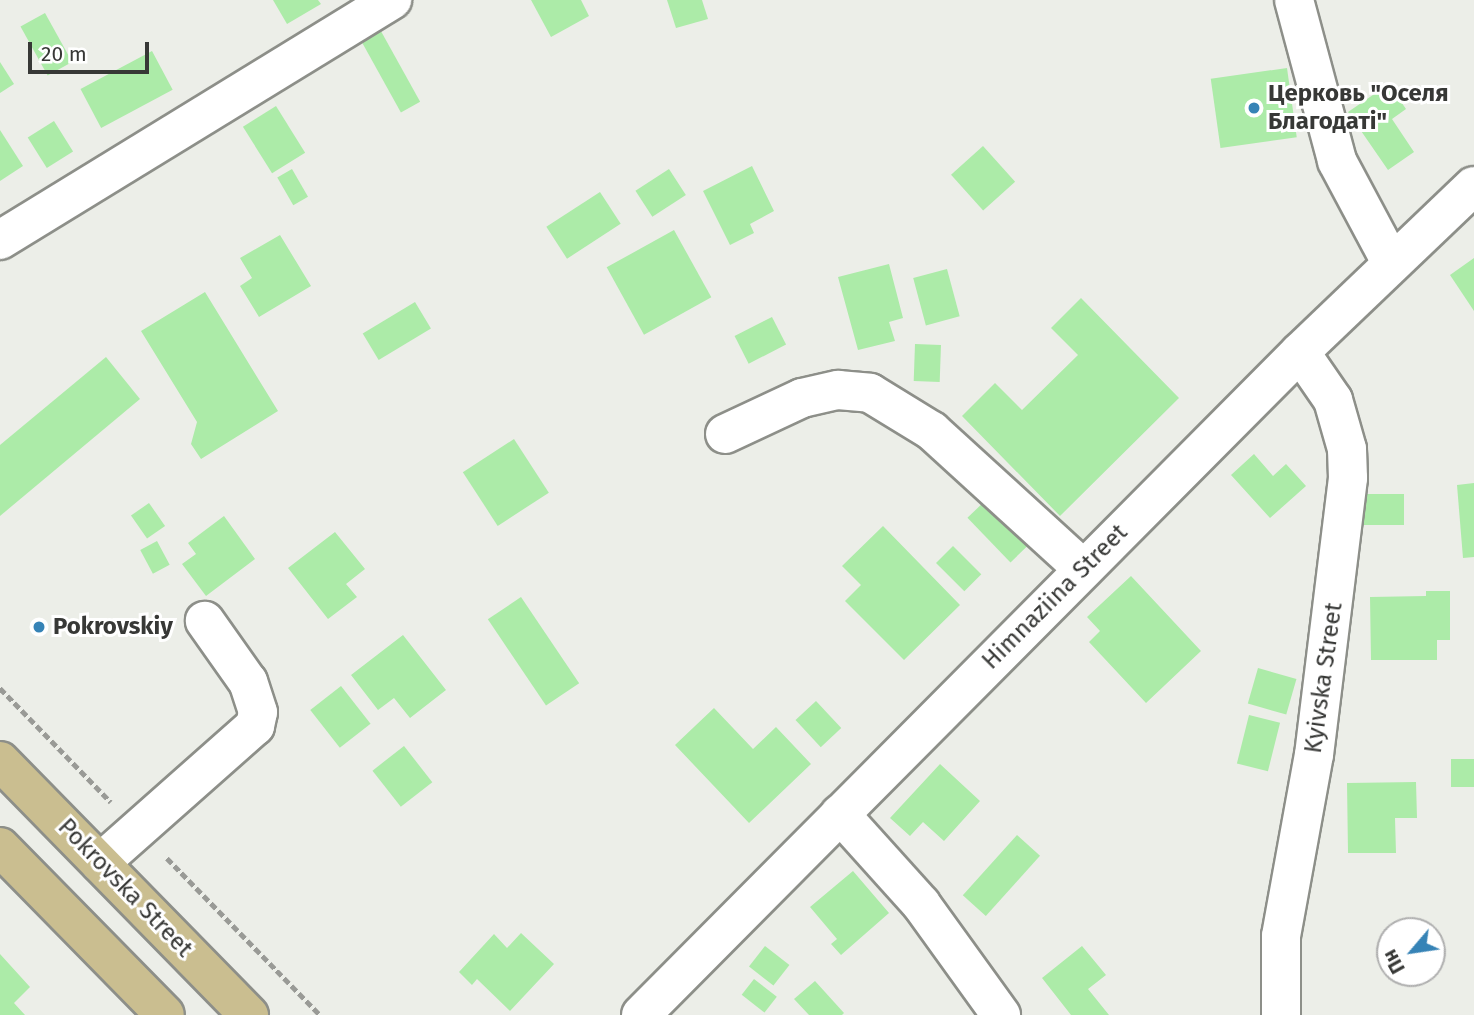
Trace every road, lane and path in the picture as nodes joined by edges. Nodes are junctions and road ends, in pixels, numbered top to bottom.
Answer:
1 (392, 0) edge
2 (1294, 0) edge
3 (1474, 186) edge
4 (0, 240) edge
5 (1391, 262) junction
6 (1300, 352) junction
7 (725, 434) dead end
8 (1083, 569) junction
9 (205, 621) dead end
10 (0, 761) edge
11 (840, 814) junction
12 (0, 847) edge
13 (100, 863) junction
14 (166, 1015) edge
15 (249, 1015) edge
16 (641, 1015) edge
17 (1001, 1015) edge
18 (1281, 1015) edge

1 - 4 street
2 - 5 street
3 - 5 street, Himnaziina Street
5 - 6 street, Himnaziina Street
6 - 8 street, Himnaziina Street
6 - 18 street, Kyivska Street
7 - 8 street
8 - 11 street, Himnaziina Street
9 - 13 street
10 - 13 main road, Pokrovska Street
11 - 16 street, Himnaziina Street
11 - 17 street
12 - 14 main road
13 - 15 main road, Pokrovska Street

